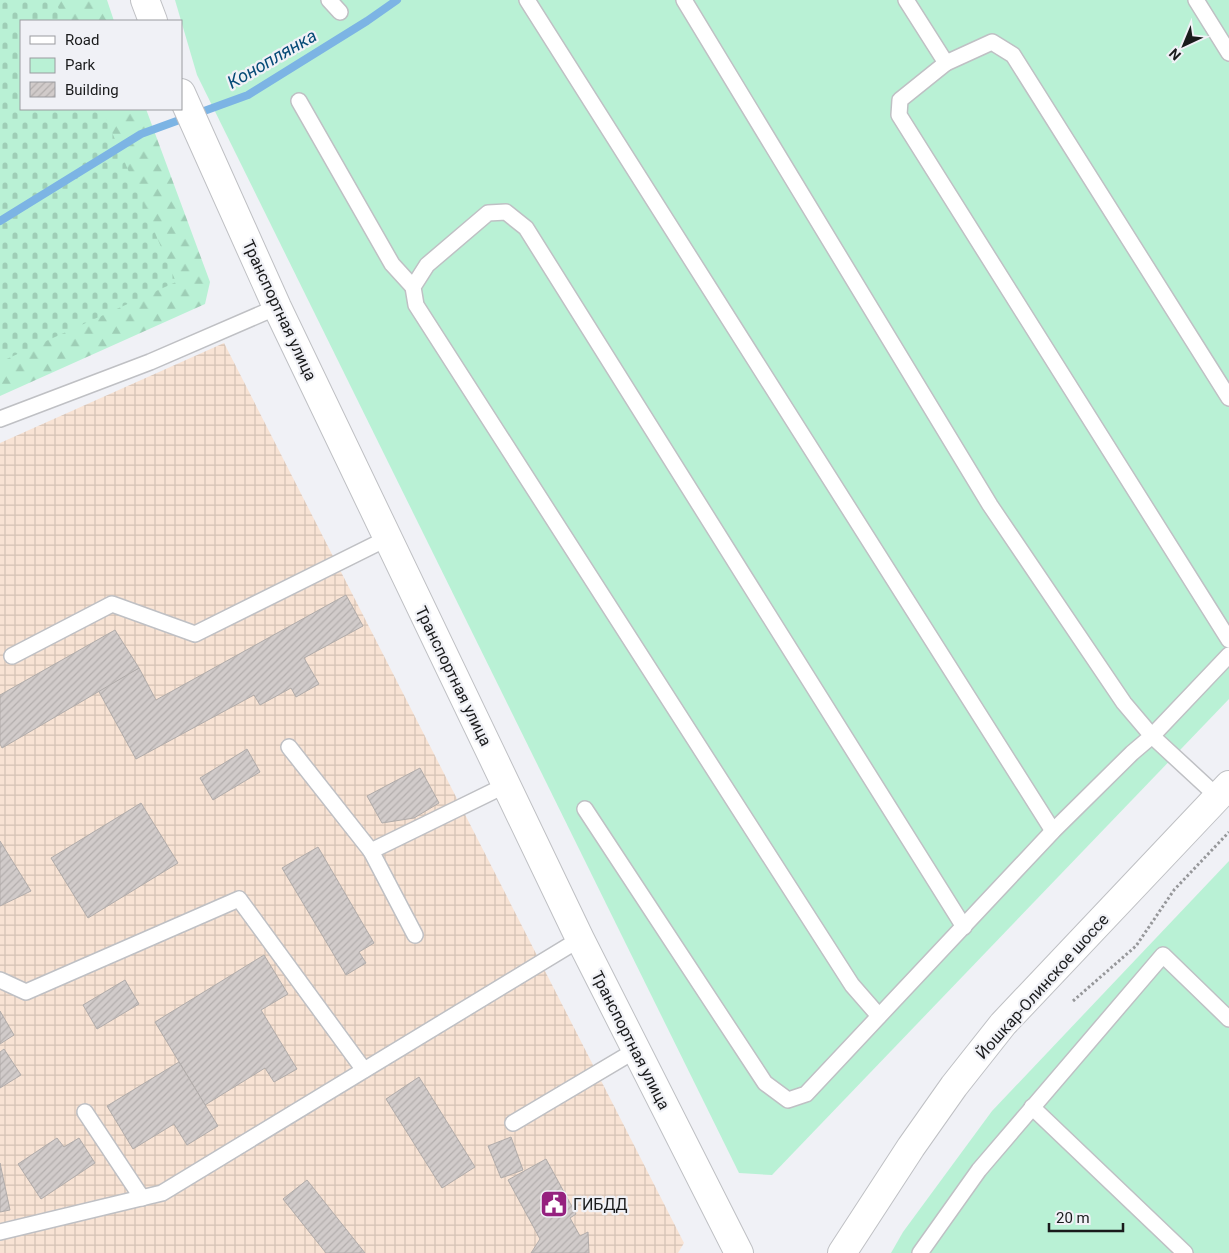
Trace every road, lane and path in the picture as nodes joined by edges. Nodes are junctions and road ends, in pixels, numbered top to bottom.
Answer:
1 (145, 0) edge
2 (329, 0) edge
3 (527, 0) edge
4 (684, 0) edge
5 (906, 0) edge
6 (1196, 0) edge
7 (340, 12) dead end
8 (153, 20) edge
9 (1229, 53) edge
10 (946, 63) junction
11 (182, 95) edge
12 (299, 101) dead end
13 (414, 287) junction
14 (277, 307) junction
15 (1229, 398) edge
16 (0, 419) edge
17 (388, 538) junction
18 (1229, 640) edge
19 (1229, 655) edge
20 (12, 656) dead end
21 (1152, 736) junction
22 (290, 747) dead end
23 (506, 785) junction
24 (1223, 791) edge
25 (585, 809) dead end
26 (1054, 831) junction
27 (1229, 832) edge
28 (371, 851) junction
29 (964, 927) junction
30 (415, 935) dead end
31 (580, 939) junction
32 (0, 980) edge
33 (1073, 1001) dead end
34 (879, 1016) junction
35 (1229, 1018) edge
36 (636, 1050) junction
37 (364, 1070) junction
38 (1032, 1107) junction
39 (85, 1112) dead end
40 (513, 1123) dead end
41 (142, 1198) junction
42 (0, 1232) edge
43 (739, 1253) edge
44 (842, 1253) edge
45 (920, 1253) edge
46 (1185, 1253) edge

1 - 8 main road
2 - 7 lane
3 - 26 lane
4 - 21 lane
5 - 10 lane
6 - 9 lane
10 - 15 lane
10 - 18 lane
11 - 14 main road, Транспортная улица
12 - 13 lane
13 - 29 lane
13 - 34 lane
14 - 16 lane
14 - 17 main road, Транспортная улица
17 - 20 lane
17 - 23 main road, Транспортная улица
19 - 21 lane
21 - 24 lane
21 - 26 lane
22 - 28 lane
23 - 28 lane
23 - 31 main road, Транспортная улица
24 - 44 main road, Йошкар-Олинское шоссе
25 - 34 lane
26 - 29 lane
27 - 33 path
28 - 30 lane
29 - 34 lane
31 - 36 main road, Транспортная улица
31 - 37 lane
32 - 37 lane
35 - 38 lane
36 - 40 lane
36 - 43 main road, Транспортная улица
37 - 41 lane
38 - 45 lane
38 - 46 lane
39 - 41 lane
41 - 42 lane

